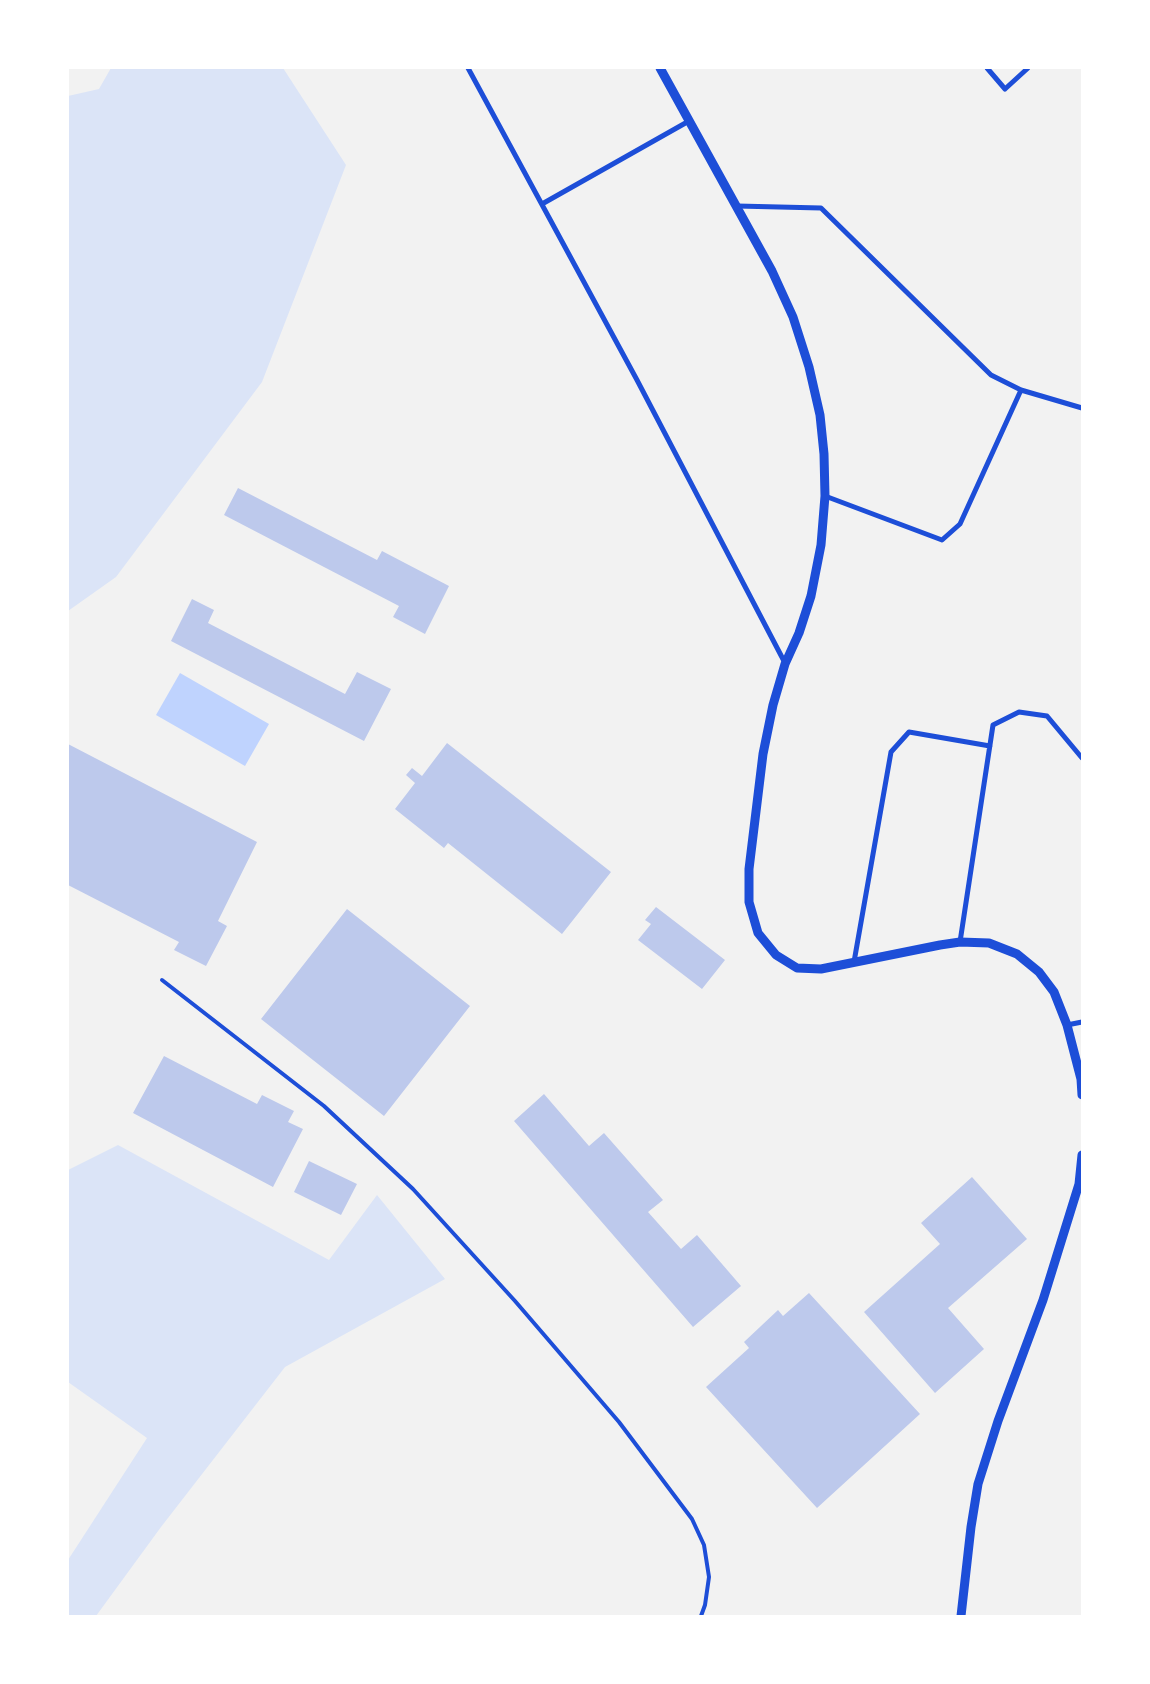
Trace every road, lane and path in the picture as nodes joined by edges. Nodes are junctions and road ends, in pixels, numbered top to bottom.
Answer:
1 (468, 68) edge
2 (660, 68) edge
3 (987, 68) edge
4 (1028, 68) edge
5 (689, 120) junction
6 (542, 204) junction
7 (737, 206) junction
8 (1021, 390) junction
9 (1082, 408) edge
10 (825, 496) junction
11 (785, 664) junction
12 (990, 746) junction
13 (1082, 758) edge
14 (960, 942) junction
15 (854, 962) junction
16 (162, 980) dead end
17 (1082, 1022) edge
18 (1068, 1025) junction
19 (1082, 1095) edge
20 (1082, 1155) edge
21 (701, 1616) edge
22 (961, 1616) edge

1 - 6 street
2 - 5 street
3 - 4 street
5 - 6 street
5 - 7 street
6 - 11 street
7 - 8 street
7 - 10 street
8 - 9 street
8 - 10 street
10 - 11 street
11 - 15 street
12 - 13 street
12 - 14 street
12 - 15 street
14 - 15 street
14 - 18 street
16 - 21 lane
17 - 18 street
18 - 19 street
20 - 22 street

